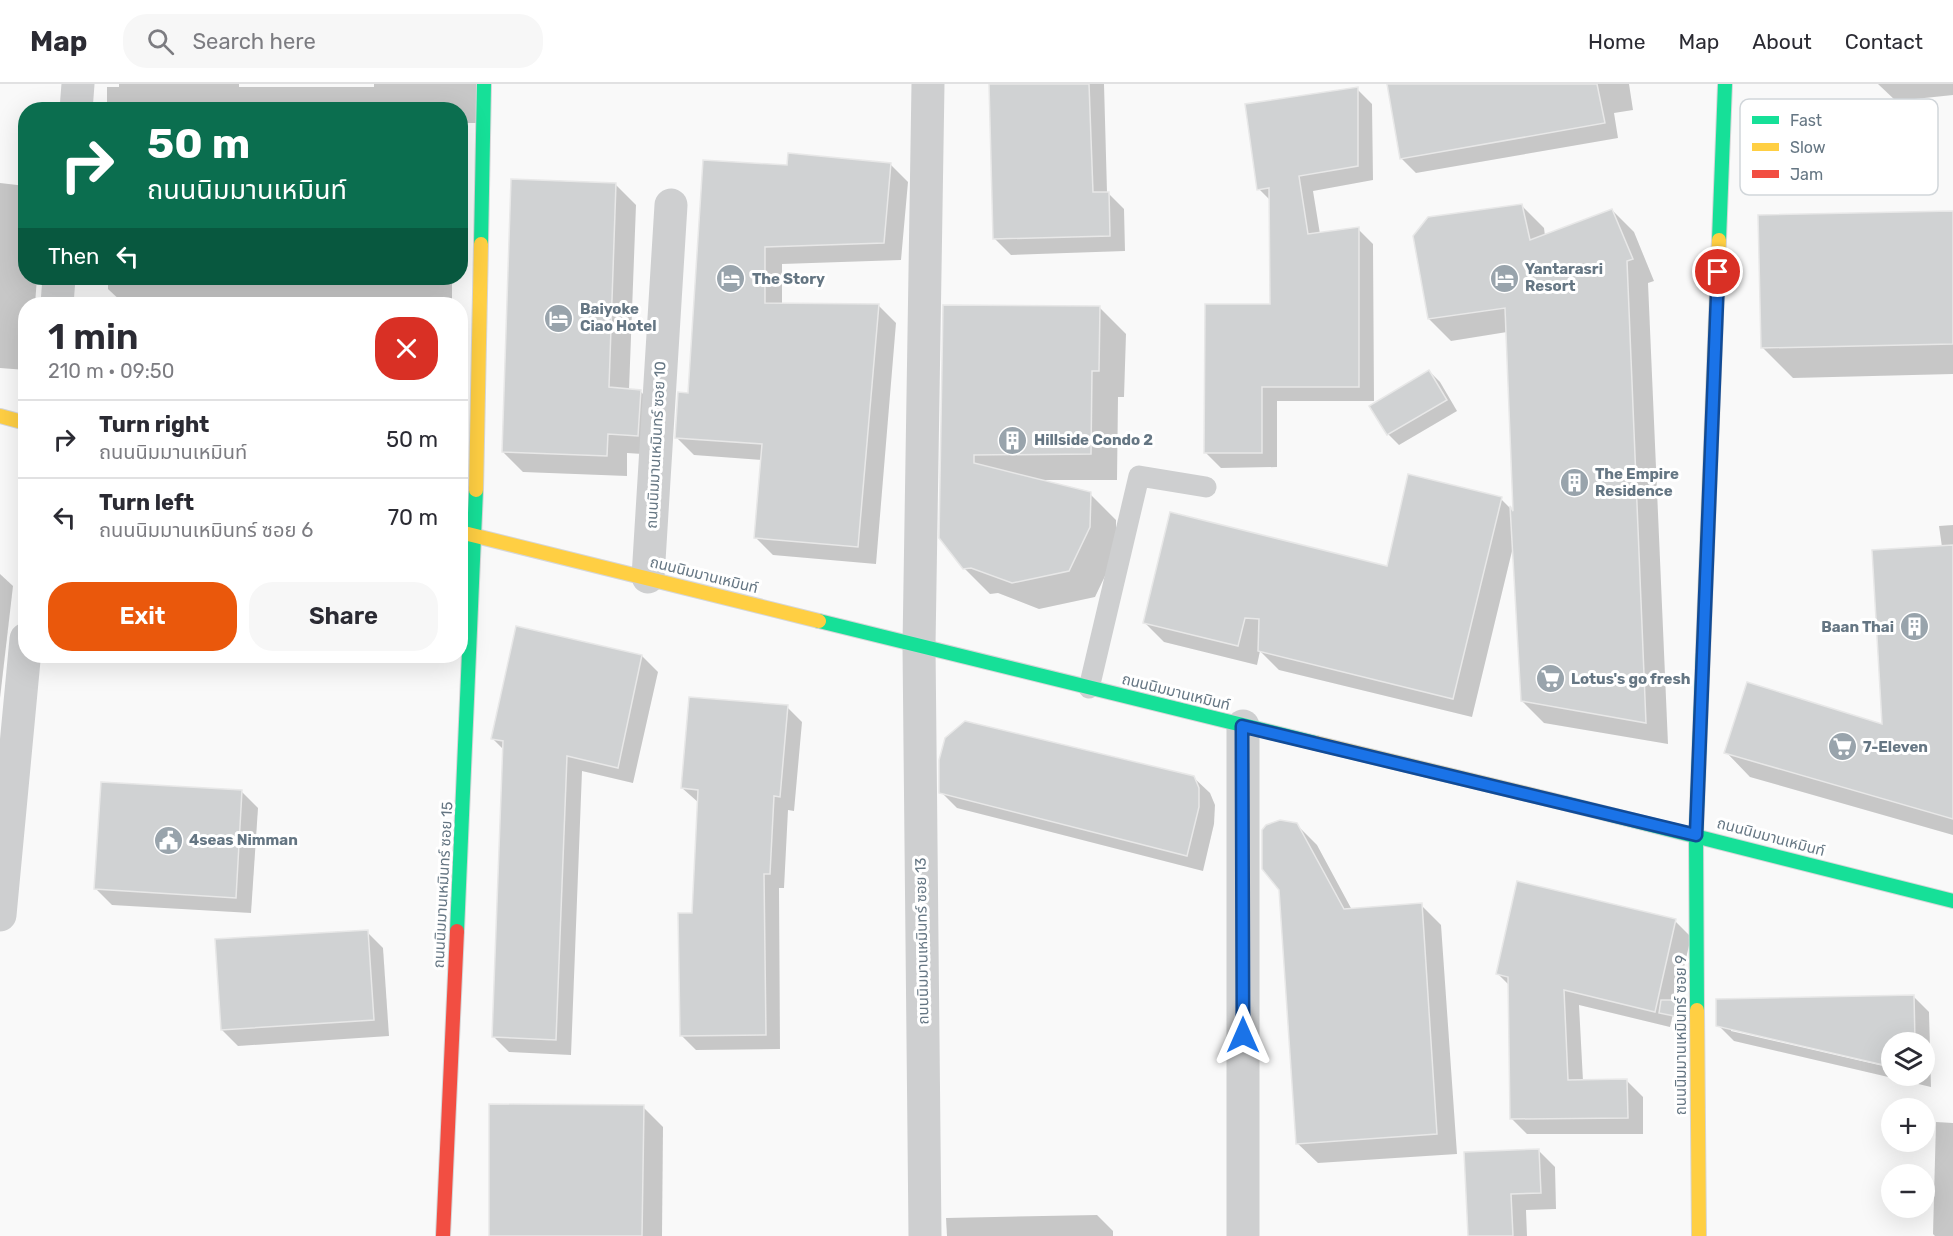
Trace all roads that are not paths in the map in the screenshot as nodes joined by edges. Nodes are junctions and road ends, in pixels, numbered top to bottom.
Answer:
1 (78, 84) edge
2 (484, 84) edge
3 (928, 84) edge
4 (1725, 84) edge
5 (77, 102) edge
6 (671, 205) dead end
7 (0, 417) edge
8 (18, 421) edge
9 (1206, 487) dead end
10 (468, 534) edge
11 (475, 536) junction
12 (648, 577) junction
13 (919, 646) junction
14 (24, 663) edge
15 (1089, 688) junction
16 (1242, 726) junction
17 (1696, 835) junction
18 (1953, 901) edge
19 (0, 915) edge
20 (443, 1236) edge
21 (925, 1236) edge
22 (1243, 1236) edge
23 (1699, 1236) edge

1 - 5 street
2 - 11 street, ถนนนิมมานเหมินทร์ ซอย 15
3 - 13 street, ถนนนิมมานเหมินทร์ ซอย 13
4 - 17 street, ถนนนิมมานเหมินทร์ ซอย 9
6 - 12 street, ถนนนิมมานเหมินทร์ ซอย 10
7 - 8 street
9 - 15 lane
10 - 11 street, ถนนนิมมานเหมินท์
11 - 12 street, ถนนนิมมานเหมินท์
11 - 20 street, ถนนนิมมานเหมินทร์ ซอย 15
12 - 13 street, ถนนนิมมานเหมินท์
13 - 15 street, ถนนนิมมานเหมินท์
13 - 21 street, ถนนนิมมานเหมินทร์ ซอย 13
14 - 19 street
15 - 16 street, ถนนนิมมานเหมินท์
16 - 17 street, ถนนนิมมานเหมินท์
16 - 22 street
17 - 18 street, ถนนนิมมานเหมินท์
17 - 23 street, ถนนนิมมานเหมินทร์ ซอย 9

